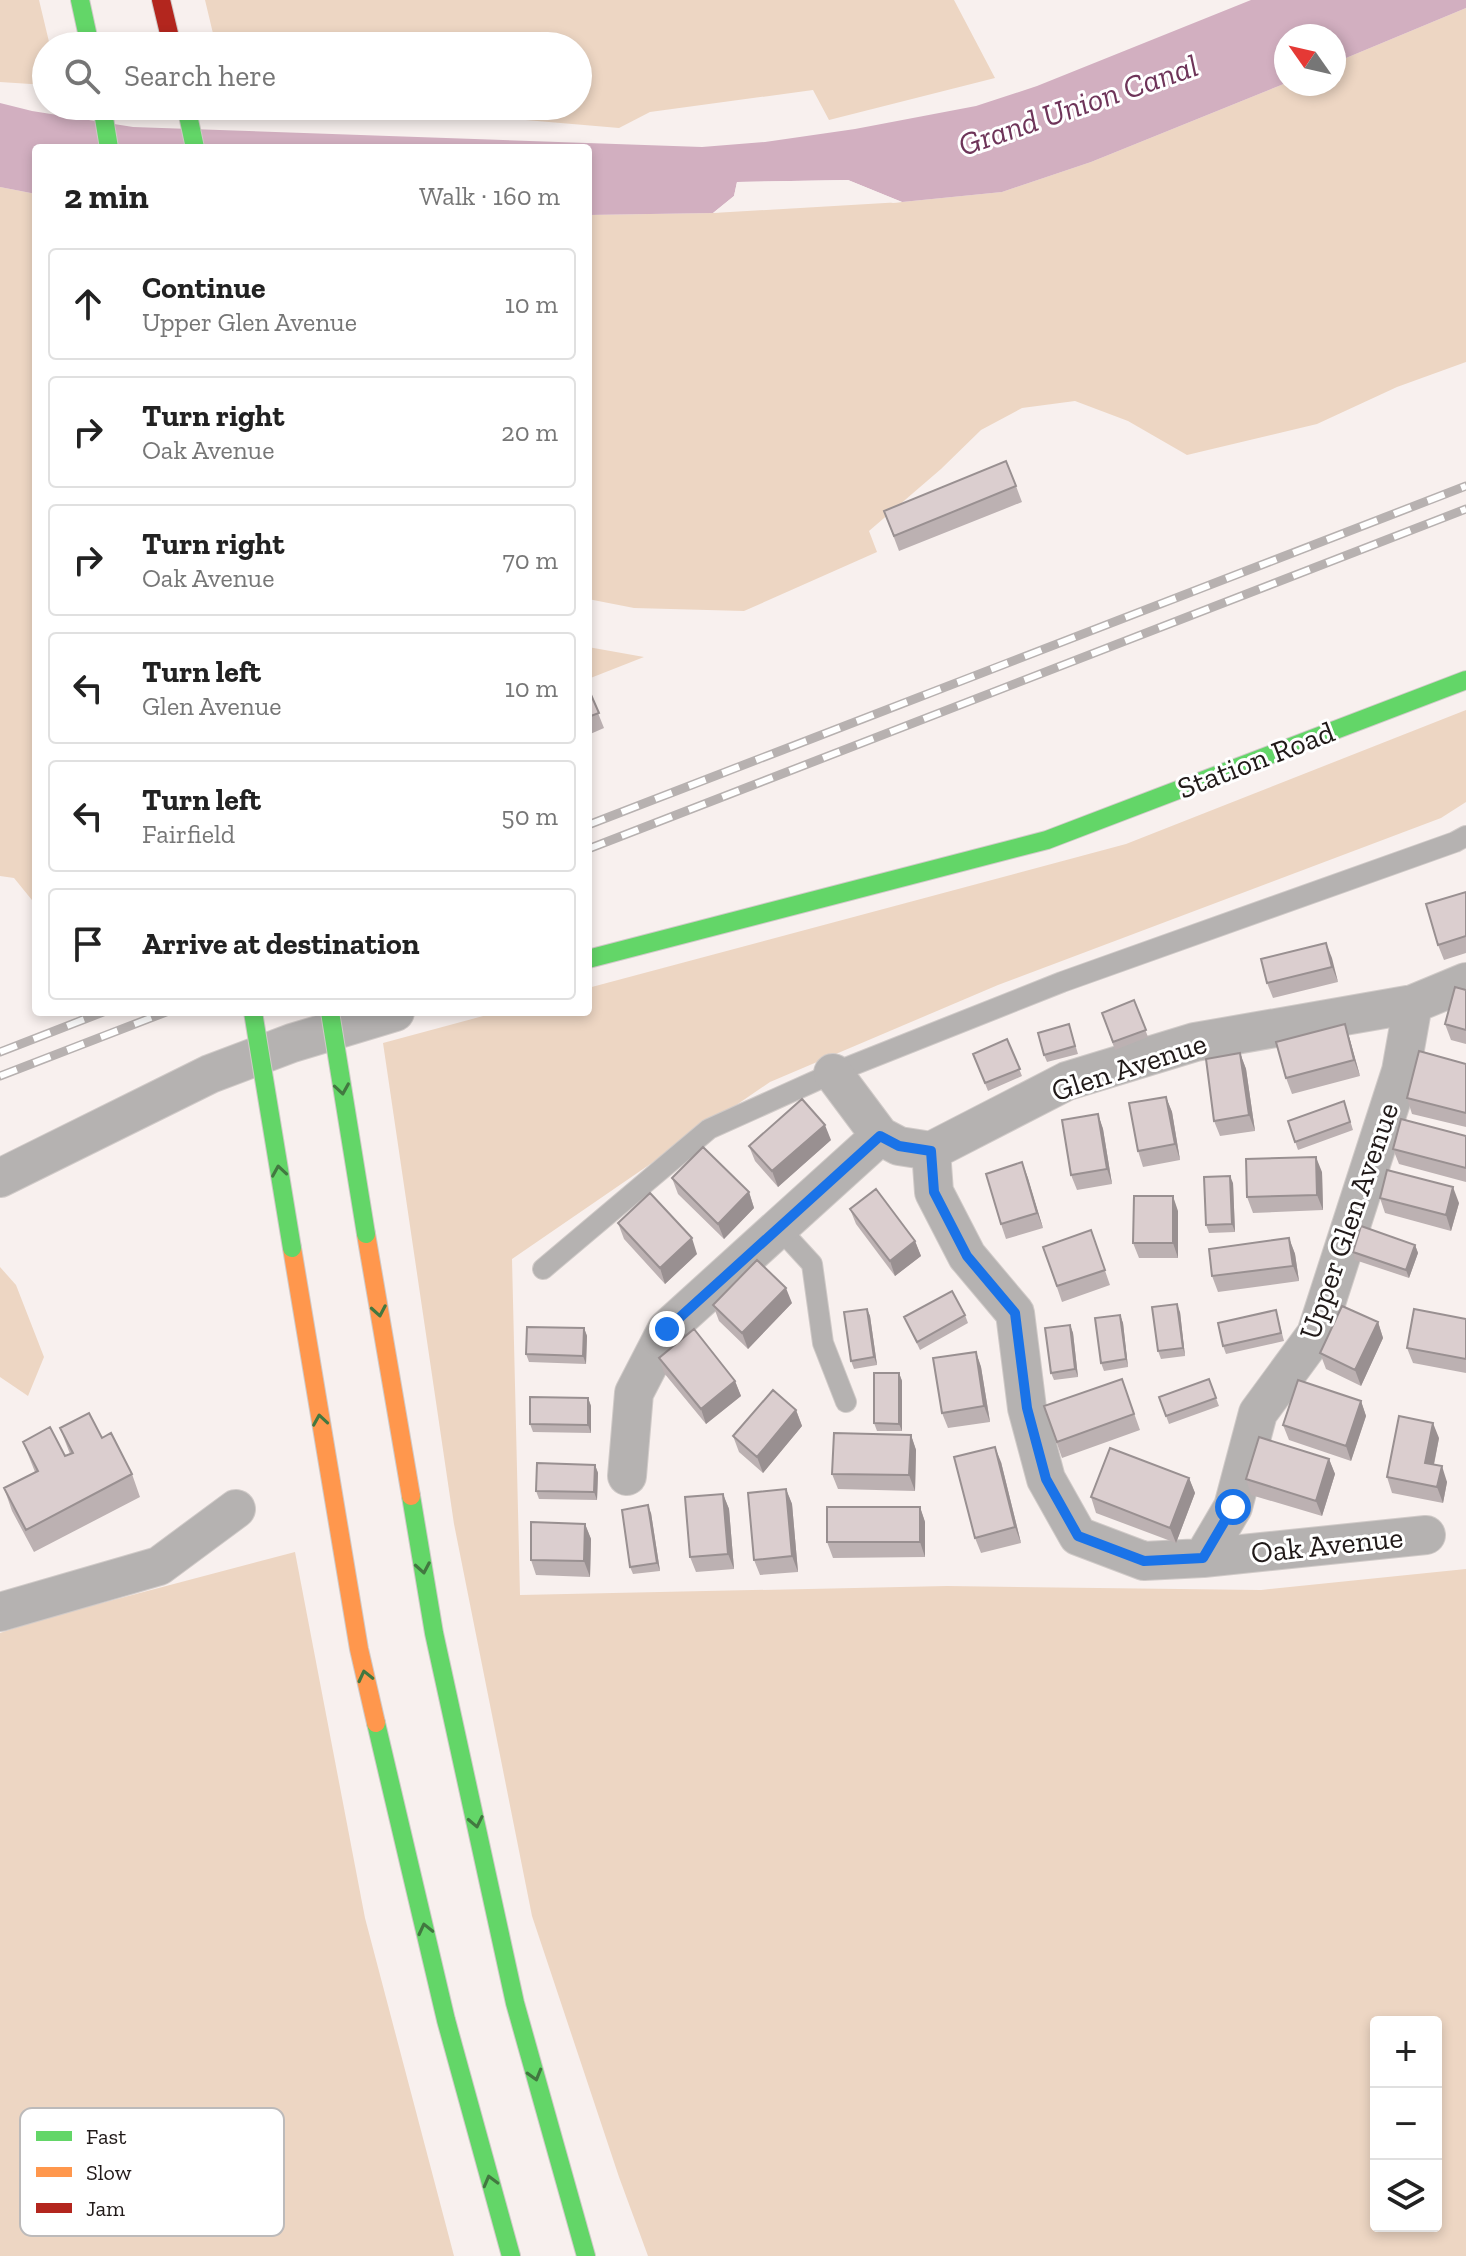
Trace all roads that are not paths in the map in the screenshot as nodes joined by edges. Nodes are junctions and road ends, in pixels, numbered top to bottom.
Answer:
1 (80, 0) edge
2 (161, 0) edge
3 (87, 32) edge
4 (169, 32) edge
5 (104, 120) edge
6 (189, 120) edge
7 (108, 144) edge
8 (194, 144) edge
9 (1466, 680) edge
10 (1466, 836) edge
11 (592, 958) edge
12 (1466, 982) edge
13 (1413, 1004) junction
14 (254, 1016) edge
15 (331, 1016) edge
16 (382, 1016) edge
17 (833, 1073) junction
18 (880, 1136) junction
19 (931, 1151) junction
20 (0, 1178) edge
21 (779, 1228) junction
22 (543, 1269) dead end
23 (846, 1402) dead end
24 (627, 1476) dead end
25 (236, 1509) dead end
26 (1426, 1535) dead end
27 (1203, 1558) junction
28 (0, 1612) edge
29 (511, 2256) edge
30 (586, 2256) edge

1 - 3 main road
2 - 4 main road
5 - 7 main road
6 - 8 main road
9 - 11 main road, Station Road
10 - 17 lane
12 - 13 street, Glen Avenue
13 - 19 street, Glen Avenue
13 - 27 street, Upper Glen Avenue
29 -> 14 main road, bridge
15 -> 30 main road, bridge
16 - 20 street
17 - 18 street
17 - 22 lane
18 - 19 street
18 - 21 street
19 - 27 street, Oak Avenue
21 - 23 lane
21 - 24 street
25 - 28 street
26 - 27 street, Oak Avenue

